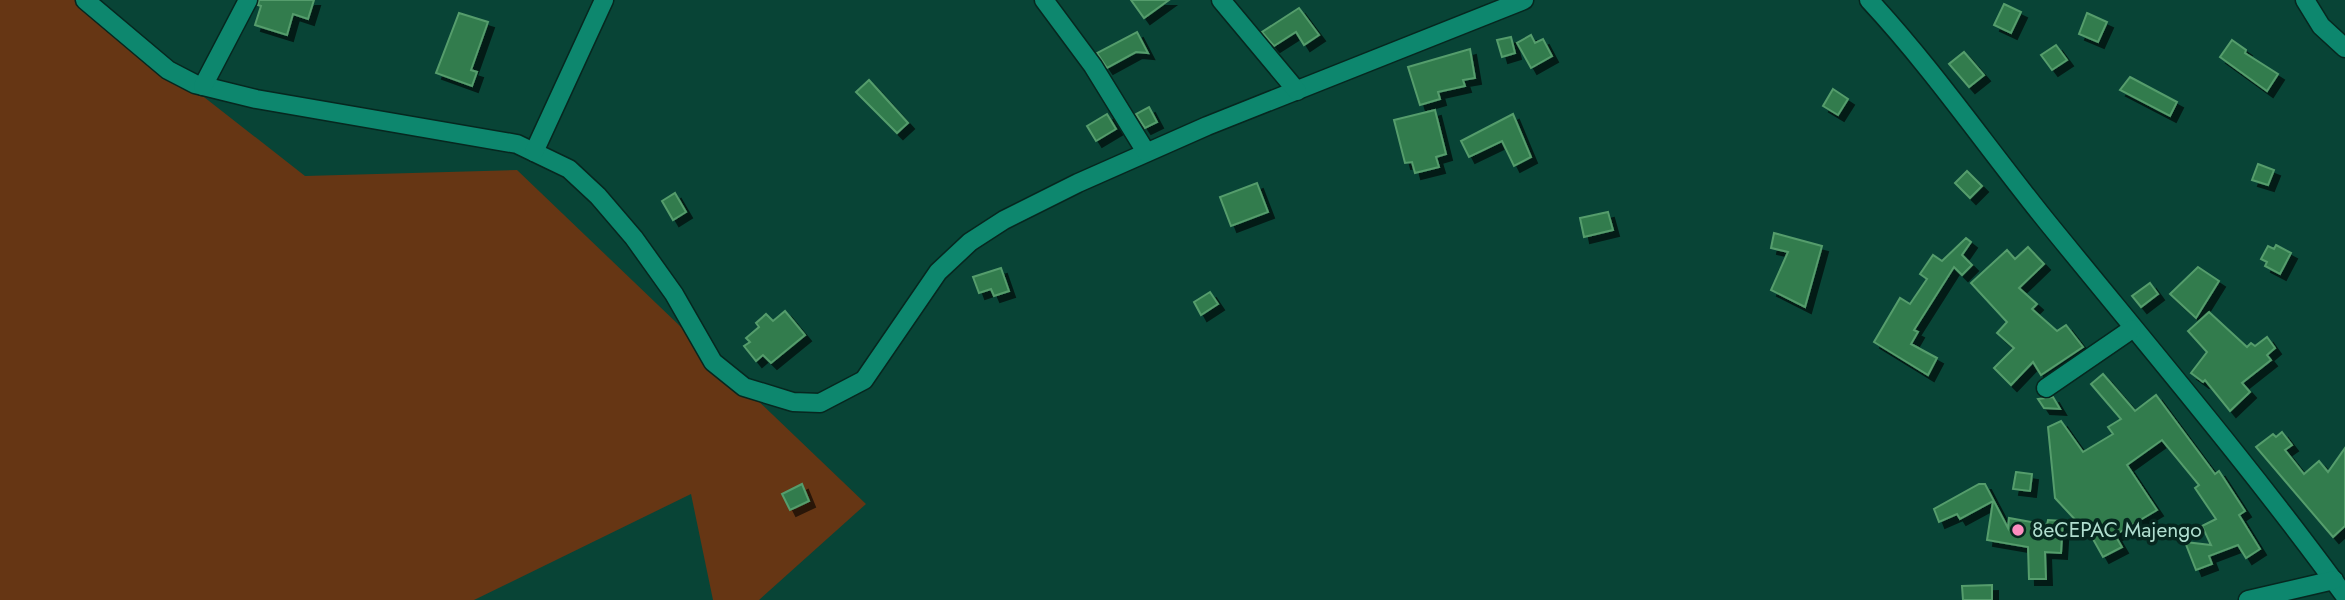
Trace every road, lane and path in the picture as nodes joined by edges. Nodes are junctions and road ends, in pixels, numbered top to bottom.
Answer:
1 (85, 0) edge
2 (248, 0) edge
3 (604, 0) edge
4 (1044, 0) edge
5 (1221, 0) edge
6 (1524, 0) edge
7 (1869, 0) edge
8 (2305, 0) edge
9 (2345, 48) edge
10 (203, 86) junction
11 (1297, 91) junction
12 (534, 152) junction
13 (1146, 152) junction
14 (2132, 328) junction
15 (2046, 388) dead end
16 (2334, 580) junction
17 (2345, 596) edge
18 (2248, 600) edge

1 - 10 street
2 - 10 street
3 - 12 street
4 - 13 street
5 - 11 street
6 - 11 street
7 - 14 street
8 - 9 street
10 - 12 street
11 - 13 street
12 - 13 street
14 - 15 street
14 - 16 street
16 - 17 street
16 - 18 street

